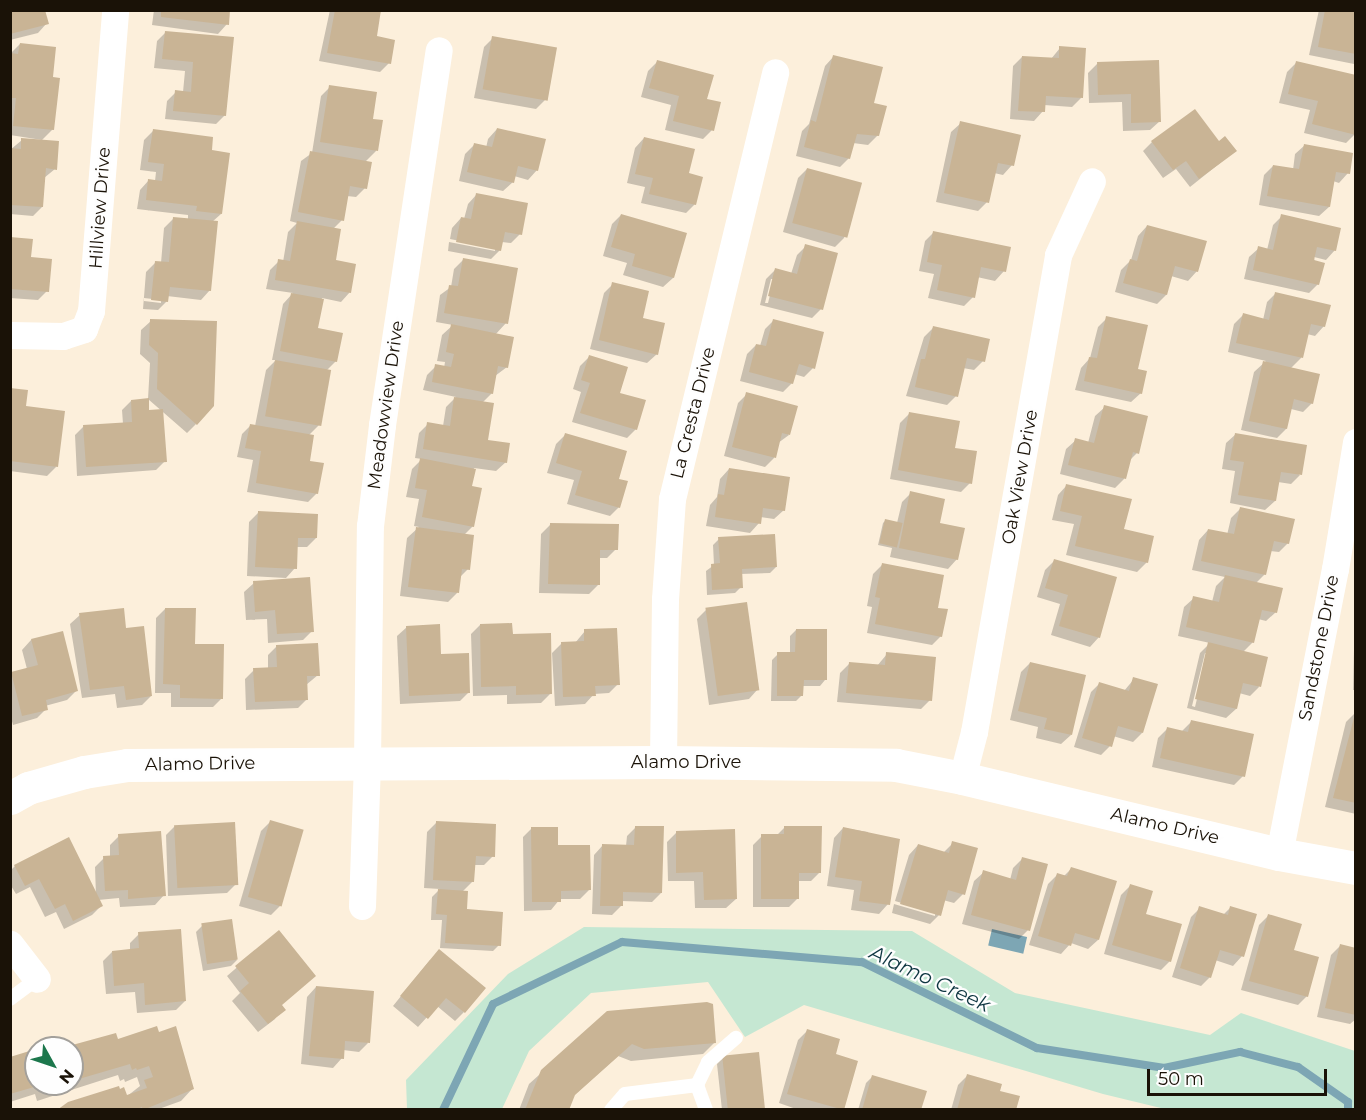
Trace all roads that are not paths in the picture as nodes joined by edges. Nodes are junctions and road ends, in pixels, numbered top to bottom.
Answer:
1 (115, 10) edge
2 (440, 50) dead end
3 (776, 72) dead end
4 (1092, 182) dead end
5 (10, 335) edge
6 (1356, 442) edge
7 (1345, 571) edge
8 (663, 762) junction
9 (367, 763) junction
10 (962, 778) junction
11 (10, 798) edge
12 (1279, 854) junction
13 (1356, 868) edge
14 (362, 906) dead end
15 (10, 944) edge
16 (37, 979) joint
17 (10, 999) edge
18 (736, 1038) dead end
19 (697, 1085) junction
20 (611, 1110) edge
21 (706, 1110) edge

1 - 5 street, Hillview Drive
2 - 9 street, Meadowview Drive
3 - 8 street, La Cresta Drive
4 - 10 street, Oak View Drive
6 - 7 street, Sandstone Drive
7 - 12 street, Sandstone Drive
8 - 9 main road, Alamo Drive
8 - 10 main road, Alamo Drive
9 - 11 main road, Alamo Drive
9 - 14 street, Meadowview Drive
10 - 12 main road, Alamo Drive
12 - 13 main road, Alamo Drive
15 - 16 street
16 - 17 lane
18 - 19 lane
19 - 20 lane
19 - 21 lane

